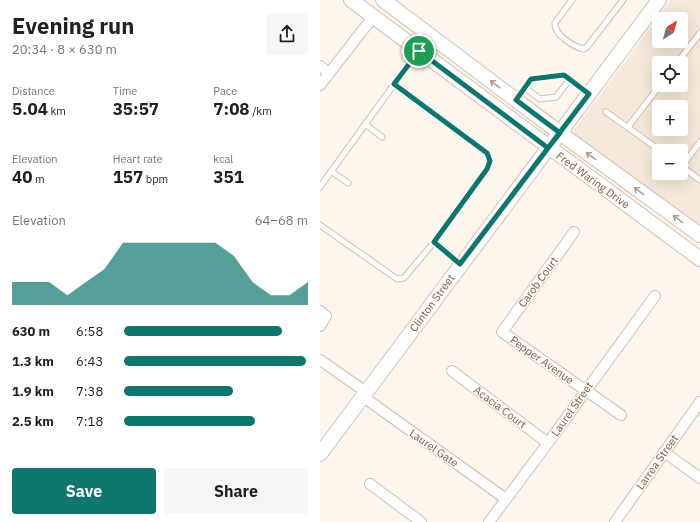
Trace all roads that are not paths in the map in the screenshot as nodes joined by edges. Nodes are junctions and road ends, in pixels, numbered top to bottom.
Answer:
1 (351, 0) edge
2 (383, 0) edge
3 (572, 0) edge
4 (623, 0) edge
5 (659, 0) edge
6 (373, 17) junction
7 (700, 33) edge
8 (419, 51) junction
9 (682, 56) edge
10 (320, 66) edge
11 (329, 73) junction
12 (570, 79) junction
13 (394, 84) junction
14 (320, 85) edge
15 (525, 88) junction
16 (655, 92) edge
17 (589, 94) junction
18 (516, 100) junction
19 (606, 112) dead end
20 (365, 124) junction
21 (628, 127) junction
22 (560, 133) junction
23 (382, 137) dead end
24 (700, 142) edge
25 (652, 145) edge
26 (548, 148) junction
27 (688, 157) edge
28 (331, 171) junction
29 (688, 171) edge
30 (700, 180) edge
31 (348, 183) dead end
32 (320, 187) edge
33 (320, 225) edge
34 (574, 232) dead end
35 (700, 235) edge
36 (434, 242) junction
37 (700, 259) edge
38 (460, 264) junction
39 (655, 296) dead end
40 (323, 313) edge
41 (320, 326) edge
42 (502, 332) joint
43 (320, 360) edge
44 (452, 371) dead end
45 (585, 390) junction
46 (364, 394) junction
47 (700, 402) edge
48 (621, 415) dead end
49 (548, 443) junction
50 (664, 452) junction
51 (320, 454) edge
52 (700, 478) edge
53 (370, 484) dead end
54 (506, 499) junction
55 (421, 522) edge
56 (489, 522) edge
57 (615, 522) edge

1 - 6 main road, Fred Waring Drive
18 -> 2 main road, Fred Waring Drive
3 - 4 lane
5 - 17 main road, Clinton Street
6 - 8 main road, Fred Waring Drive
6 - 11 street
7 - 9 lane
8 - 13 lane
8 - 26 main road, Fred Waring Drive
10 - 11 street
11 - 14 street
12 - 15 lane
12 - 15 lane
12 - 17 lane
13 - 20 lane
13 - 36 lane
15 - 18 lane
16 - 21 lane
17 - 22 main road, Clinton Street
18 - 22 main road, Fred Waring Drive
19 - 21 lane
20 - 23 lane
20 - 28 lane
21 - 25 lane
22 - 26 main road, Clinton Street
35 -> 22 main road, Fred Waring Drive
24 - 27 lane
26 - 37 main road, Fred Waring Drive
26 - 38 main road, Clinton Street
28 - 31 lane
28 - 32 lane
29 - 30 lane
33 - 36 lane
34 - 42 street, Carob Court
36 - 38 lane
38 - 46 main road, Clinton Street
39 - 45 street, Laurel Street
40 - 41 street
42 - 45 street, Pepper Avenue
43 - 46 street, Laurel Gate
44 - 49 street, Acacia Court
45 - 48 street, Pepper Avenue
45 - 49 street, Laurel Street
46 - 51 main road, Clinton Street
46 - 54 street, Laurel Gate
47 - 50 street, Larrea Street
49 - 54 street, Laurel Street
50 - 52 street
50 - 57 street, Larrea Street
53 - 55 street
54 - 56 street, Laurel Street

